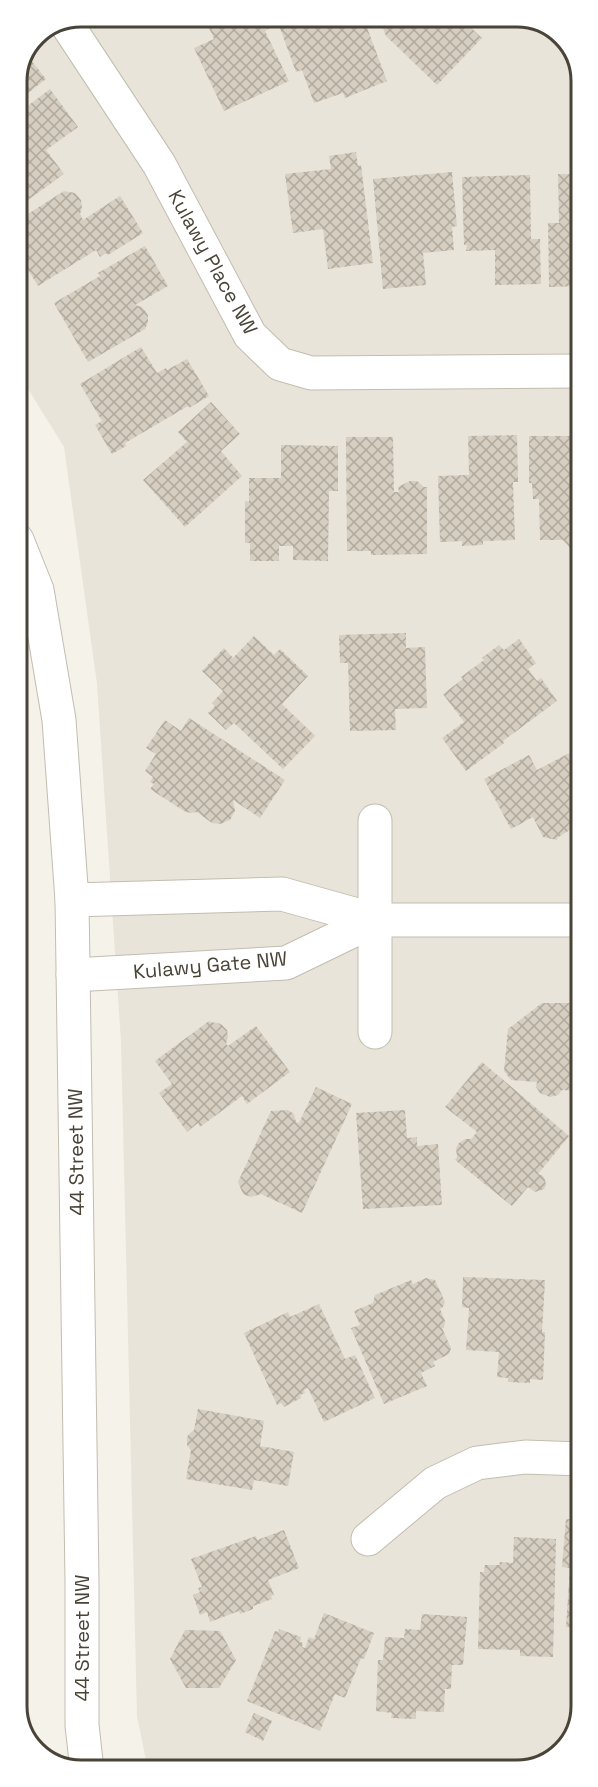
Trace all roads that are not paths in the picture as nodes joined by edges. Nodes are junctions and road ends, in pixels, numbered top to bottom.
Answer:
1 (70, 28) edge
2 (571, 371) edge
3 (27, 565) edge
4 (375, 821) dead end
5 (72, 900) junction
6 (375, 920) junction
7 (571, 920) edge
8 (73, 975) junction
9 (375, 1032) dead end
10 (571, 1459) edge
11 (368, 1539) dead end
12 (86, 1760) edge

1 - 2 street, Kulawy Place NW
3 - 5 street, 44 Street NW
4 - 6 street
5 - 6 street, Kulawy Gate NW
5 - 8 street, 44 Street NW
6 - 7 street, Kulawy Gate NW
6 - 8 street, Kulawy Gate NW
6 - 9 street
8 - 12 street, 44 Street NW
10 - 11 street

